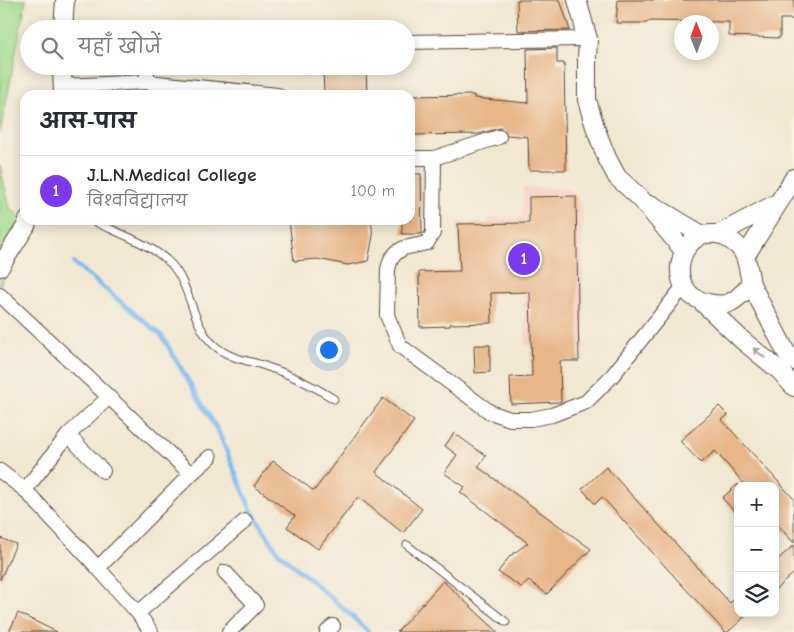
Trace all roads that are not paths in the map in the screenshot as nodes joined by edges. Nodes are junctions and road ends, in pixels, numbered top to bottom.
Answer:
1 (65, 0) edge
2 (569, 0) edge
3 (580, 8) edge
4 (64, 20) edge
5 (581, 40) junction
6 (415, 42) edge
7 (586, 58) junction
8 (63, 75) edge
9 (147, 75) edge
10 (147, 82) junction
11 (64, 90) edge
12 (228, 90) edge
13 (499, 137) dead end
14 (415, 158) edge
15 (434, 158) junction
16 (794, 178) edge
17 (641, 199) junction
18 (778, 203) junction
19 (26, 225) edge
20 (101, 225) edge
21 (719, 234) junction
22 (702, 235) junction
23 (684, 251) junction
24 (746, 255) junction
25 (0, 267) edge
26 (751, 284) junction
27 (684, 286) junction
28 (0, 295) edge
29 (700, 300) junction
30 (791, 353) edge
31 (794, 387) edge
32 (108, 398) junction
33 (334, 399) dead end
34 (68, 435) junction
35 (210, 457) dead end
36 (0, 471) edge
37 (103, 471) dead end
38 (191, 474) junction
39 (25, 490) junction
40 (245, 521) dead end
41 (406, 545) dead end
42 (98, 568) junction
43 (224, 572) dead end
44 (138, 613) junction
45 (506, 622) dead end
46 (151, 632) edge
47 (229, 632) edge

1 - 4 street
2 - 5 street
3 - 5 street
3 - 7 street
5 - 6 street
5 - 7 street
7 - 17 street
8 - 11 street
9 - 10 street
10 - 11 street
10 - 12 street
13 - 15 street
14 - 15 street
15 - 27 street
16 - 18 street
17 - 22 street
17 - 23 street
18 - 21 street
18 - 24 street
19 - 25 street
20 - 33 lane
21 - 22 street
21 - 24 street
22 - 23 street
23 - 27 street
24 - 26 street
26 - 29 street
26 - 30 street
27 - 29 street
28 - 32 street
31 -> 29 street
32 - 34 street
32 - 38 street
34 - 37 street
34 - 39 street
35 - 38 street
36 - 39 street
38 - 42 street
39 - 42 street
40 - 44 street
41 - 45 lane
42 - 44 street
43 - 47 street
44 - 46 street

